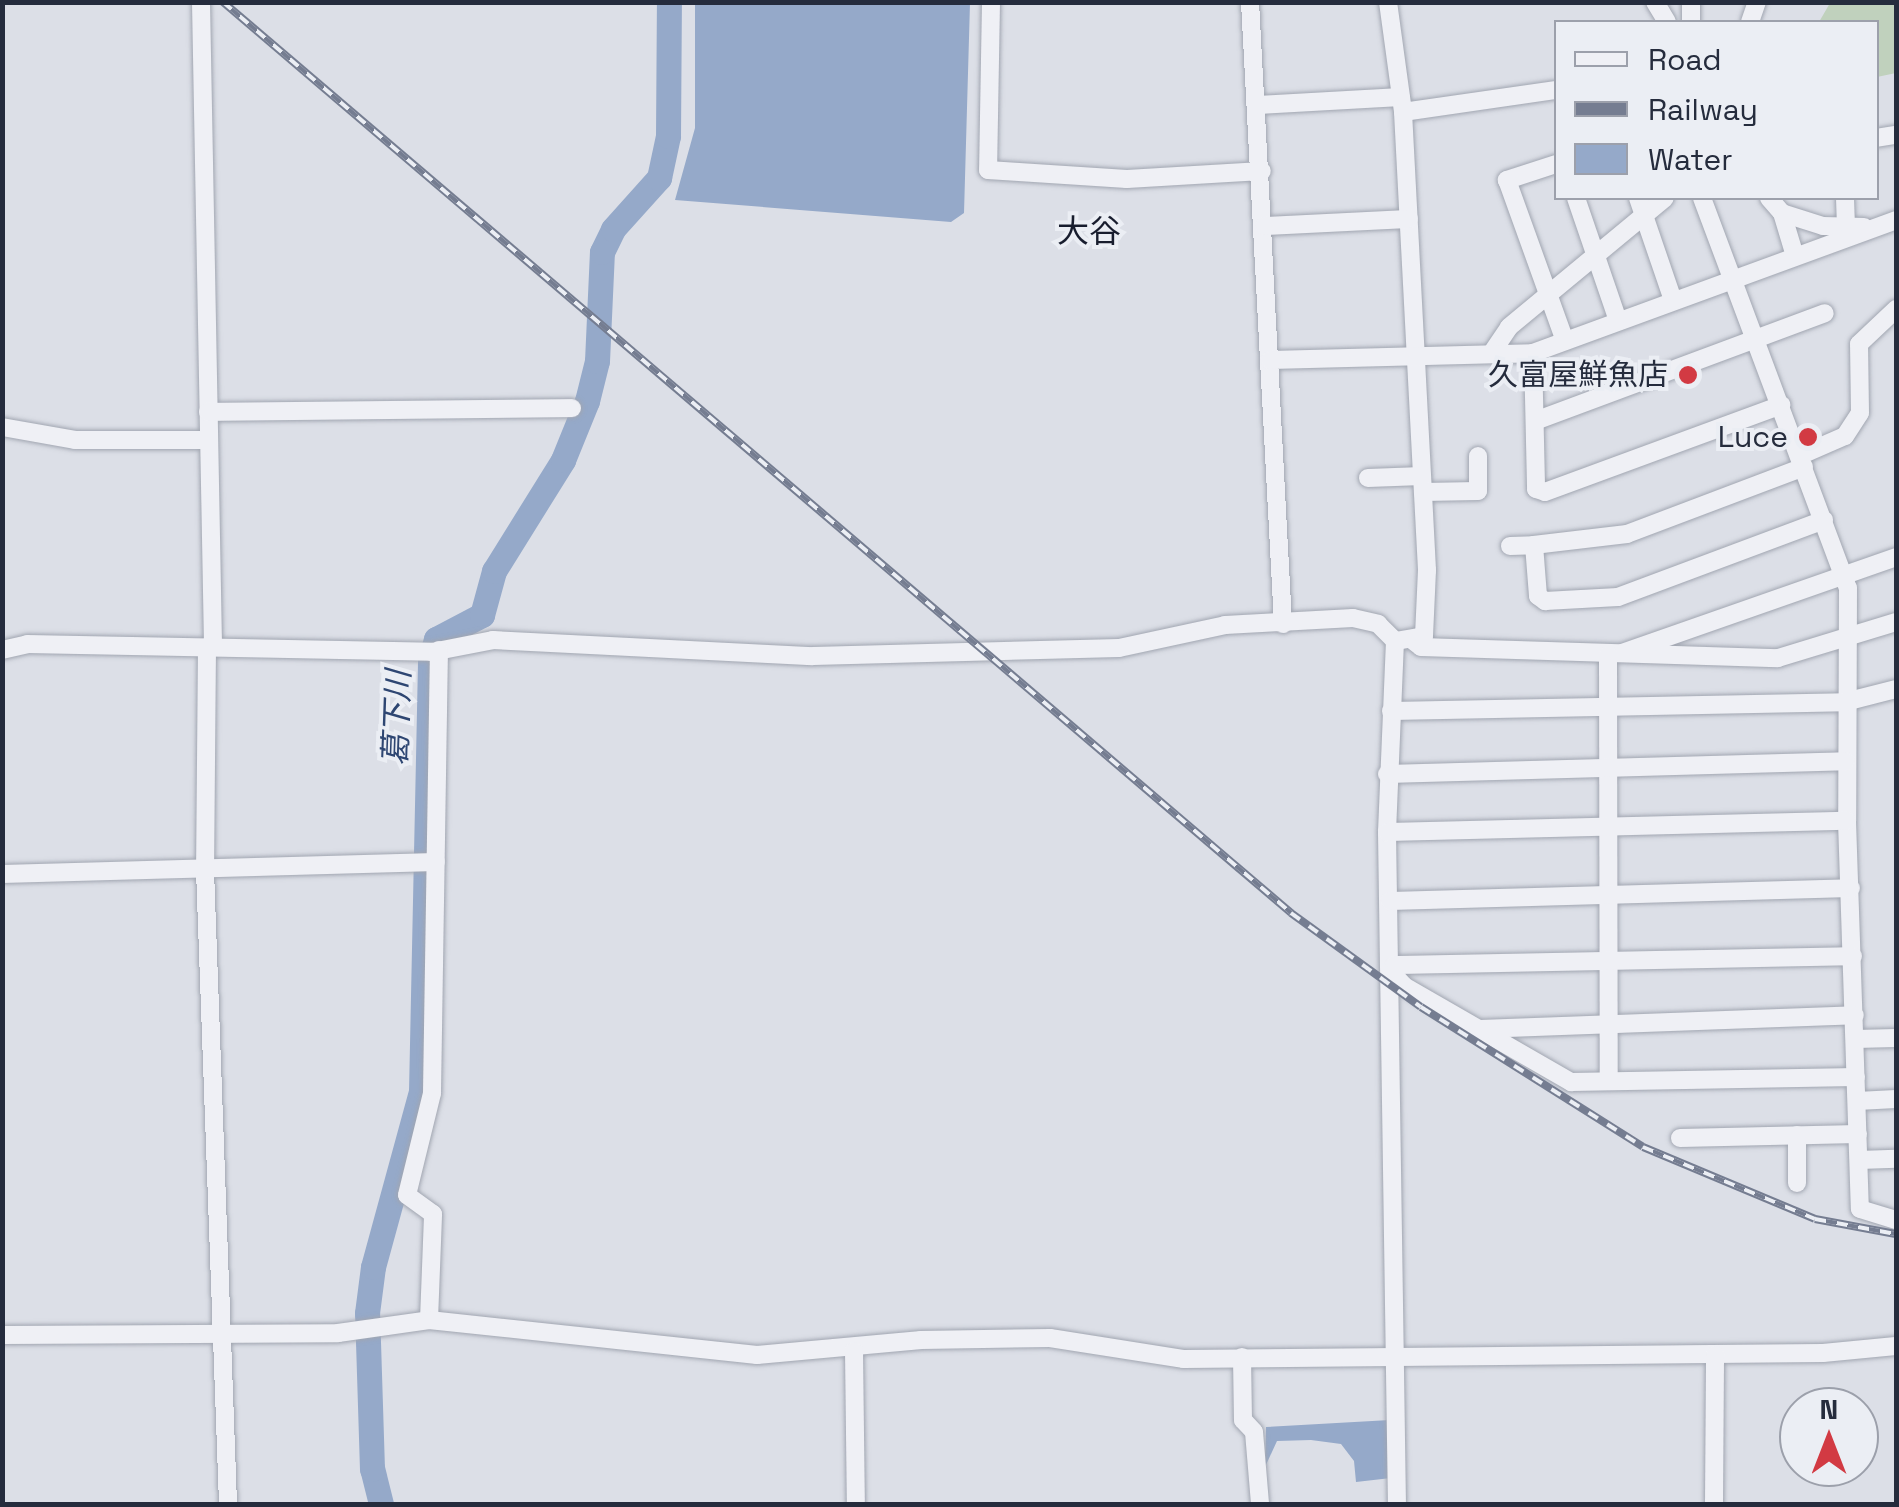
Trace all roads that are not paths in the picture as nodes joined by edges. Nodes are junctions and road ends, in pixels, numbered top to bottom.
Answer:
1 (201, 2) edge
2 (991, 2) edge
3 (1250, 2) edge
4 (1388, 2) edge
5 (1554, 90) edge
6 (1258, 104) junction
7 (1402, 104) junction
8 (1554, 165) edge
9 (1262, 171) junction
10 (1577, 200) edge
11 (1703, 200) edge
12 (1770, 200) edge
13 (1845, 200) edge
14 (1641, 206) edge
15 (1782, 213) junction
16 (1409, 219) junction
17 (1896, 220) edge
18 (1265, 226) junction
19 (1846, 226) junction
20 (1870, 227) junction
21 (1595, 253) junction
22 (1794, 256) junction
23 (1735, 278) junction
24 (1548, 294) junction
25 (1673, 300) junction
26 (1896, 309) edge
27 (1826, 314) dead end
28 (1618, 321) junction
29 (1757, 339) junction
30 (1565, 341) junction
31 (1533, 353) junction
32 (1491, 354) junction
33 (1416, 356) junction
34 (1270, 360) junction
35 (1781, 405) junction
36 (572, 408) dead end
37 (208, 412) junction
38 (1535, 421) junction
39 (2, 428) edge
40 (208, 440) junction
41 (1478, 456) dead end
42 (1801, 462) junction
43 (1368, 478) dead end
44 (1423, 484) junction
45 (1824, 520) junction
46 (1534, 545) junction
47 (1510, 546) dead end
48 (1896, 557) edge
49 (1843, 576) junction
50 (1896, 622) edge
51 (1283, 624) junction
52 (1846, 640) junction
53 (1404, 641) junction
54 (210, 647) junction
55 (2, 650) edge
56 (439, 650) junction
57 (1615, 654) junction
58 (1896, 689) edge
59 (1845, 702) junction
60 (1608, 707) junction
61 (1391, 712) junction
62 (1846, 761) junction
63 (1608, 769) junction
64 (1388, 774) junction
65 (1848, 822) junction
66 (1608, 826) junction
67 (1387, 832) junction
68 (436, 862) junction
69 (205, 870) junction
70 (2, 874) edge
71 (1850, 888) junction
72 (1610, 895) junction
73 (1390, 901) junction
74 (1854, 956) junction
75 (1610, 962) junction
76 (1393, 970) junction
77 (1854, 1015) junction
78 (1612, 1024) junction
79 (1480, 1029) junction
80 (1896, 1038) edge
81 (1855, 1039) junction
82 (1856, 1076) junction
83 (1609, 1080) junction
84 (1896, 1099) edge
85 (1857, 1101) junction
86 (1858, 1134) junction
87 (1797, 1135) junction
88 (1680, 1138) dead end
89 (1896, 1159) edge
90 (1859, 1160) junction
91 (1797, 1182) dead end
92 (1896, 1220) edge
93 (429, 1320) junction
94 (224, 1334) junction
95 (2, 1335) edge
96 (1896, 1346) edge
97 (854, 1351) junction
98 (1396, 1354) junction
99 (1715, 1355) junction
100 (1242, 1357) junction
101 (228, 1504) edge
102 (856, 1504) edge
103 (1260, 1504) edge
104 (1397, 1504) edge
105 (1714, 1504) edge

1 - 37 street
2 - 9 street
3 - 6 street
4 - 7 street
5 - 7 street
6 - 7 street
6 - 9 street
7 - 16 street
8 - 24 street
9 - 18 street
10 - 21 street
11 - 23 street
12 - 15 street
13 - 19 street
14 - 21 street
14 - 25 street
15 - 19 street
15 - 22 street
16 - 18 street
16 - 33 street
17 - 20 street
18 - 34 street
19 - 20 street
20 - 22 street
21 - 24 street
21 - 28 street
22 - 23 street
23 - 25 street
23 - 29 street
24 - 30 street
24 - 32 street
25 - 28 street
26 - 42 street
27 - 29 street
28 - 30 street
29 - 35 street
29 - 38 street
30 - 31 street
31 - 32 street
31 - 38 street
32 - 33 street
33 - 34 street
33 - 44 street
34 - 51 street
35 - 38 street
35 - 42 street
36 - 37 street
37 - 40 street
39 - 40 street
40 - 54 street
41 - 44 street
42 - 45 street
42 - 46 street
43 - 44 street
44 - 53 street
45 - 46 street
45 - 49 street
46 - 47 street
48 - 49 street
49 - 52 street
49 - 57 street
50 - 52 street
51 - 53 street
51 - 56 street
52 - 57 street
52 - 59 street
53 - 57 street
53 - 61 street
54 - 55 street
54 - 56 street
54 - 69 street
56 - 68 street
57 - 60 street
58 - 59 street
59 - 60 street
59 - 62 street
60 - 61 street
60 - 63 street
61 - 64 street
62 - 63 street
62 - 65 street
63 - 64 street
63 - 66 street
64 - 67 street
65 - 66 street
65 - 71 street
66 - 67 street
66 - 72 street
67 - 73 street
68 - 69 street
68 - 93 street
69 - 70 street
69 - 94 street
71 - 72 street
71 - 74 street
72 - 73 street
72 - 75 street
73 - 76 street
74 - 75 street
74 - 77 street
75 - 76 street
75 - 78 street
76 - 79 street
76 - 98 street
77 - 78 street
77 - 81 street
78 - 79 street
78 - 83 street
79 - 83 street
80 - 81 street
81 - 82 street
82 - 83 street
82 - 85 street
84 - 85 street
85 - 86 street
86 - 87 street
86 - 90 street
87 - 88 street
87 - 91 street
89 - 90 street
90 - 92 street
93 - 94 street
93 - 97 street
94 - 95 street
94 - 101 street
96 - 99 street
97 - 100 street
97 - 102 street
98 - 99 street
98 - 100 street
98 - 104 street
99 - 105 street
100 - 103 street

